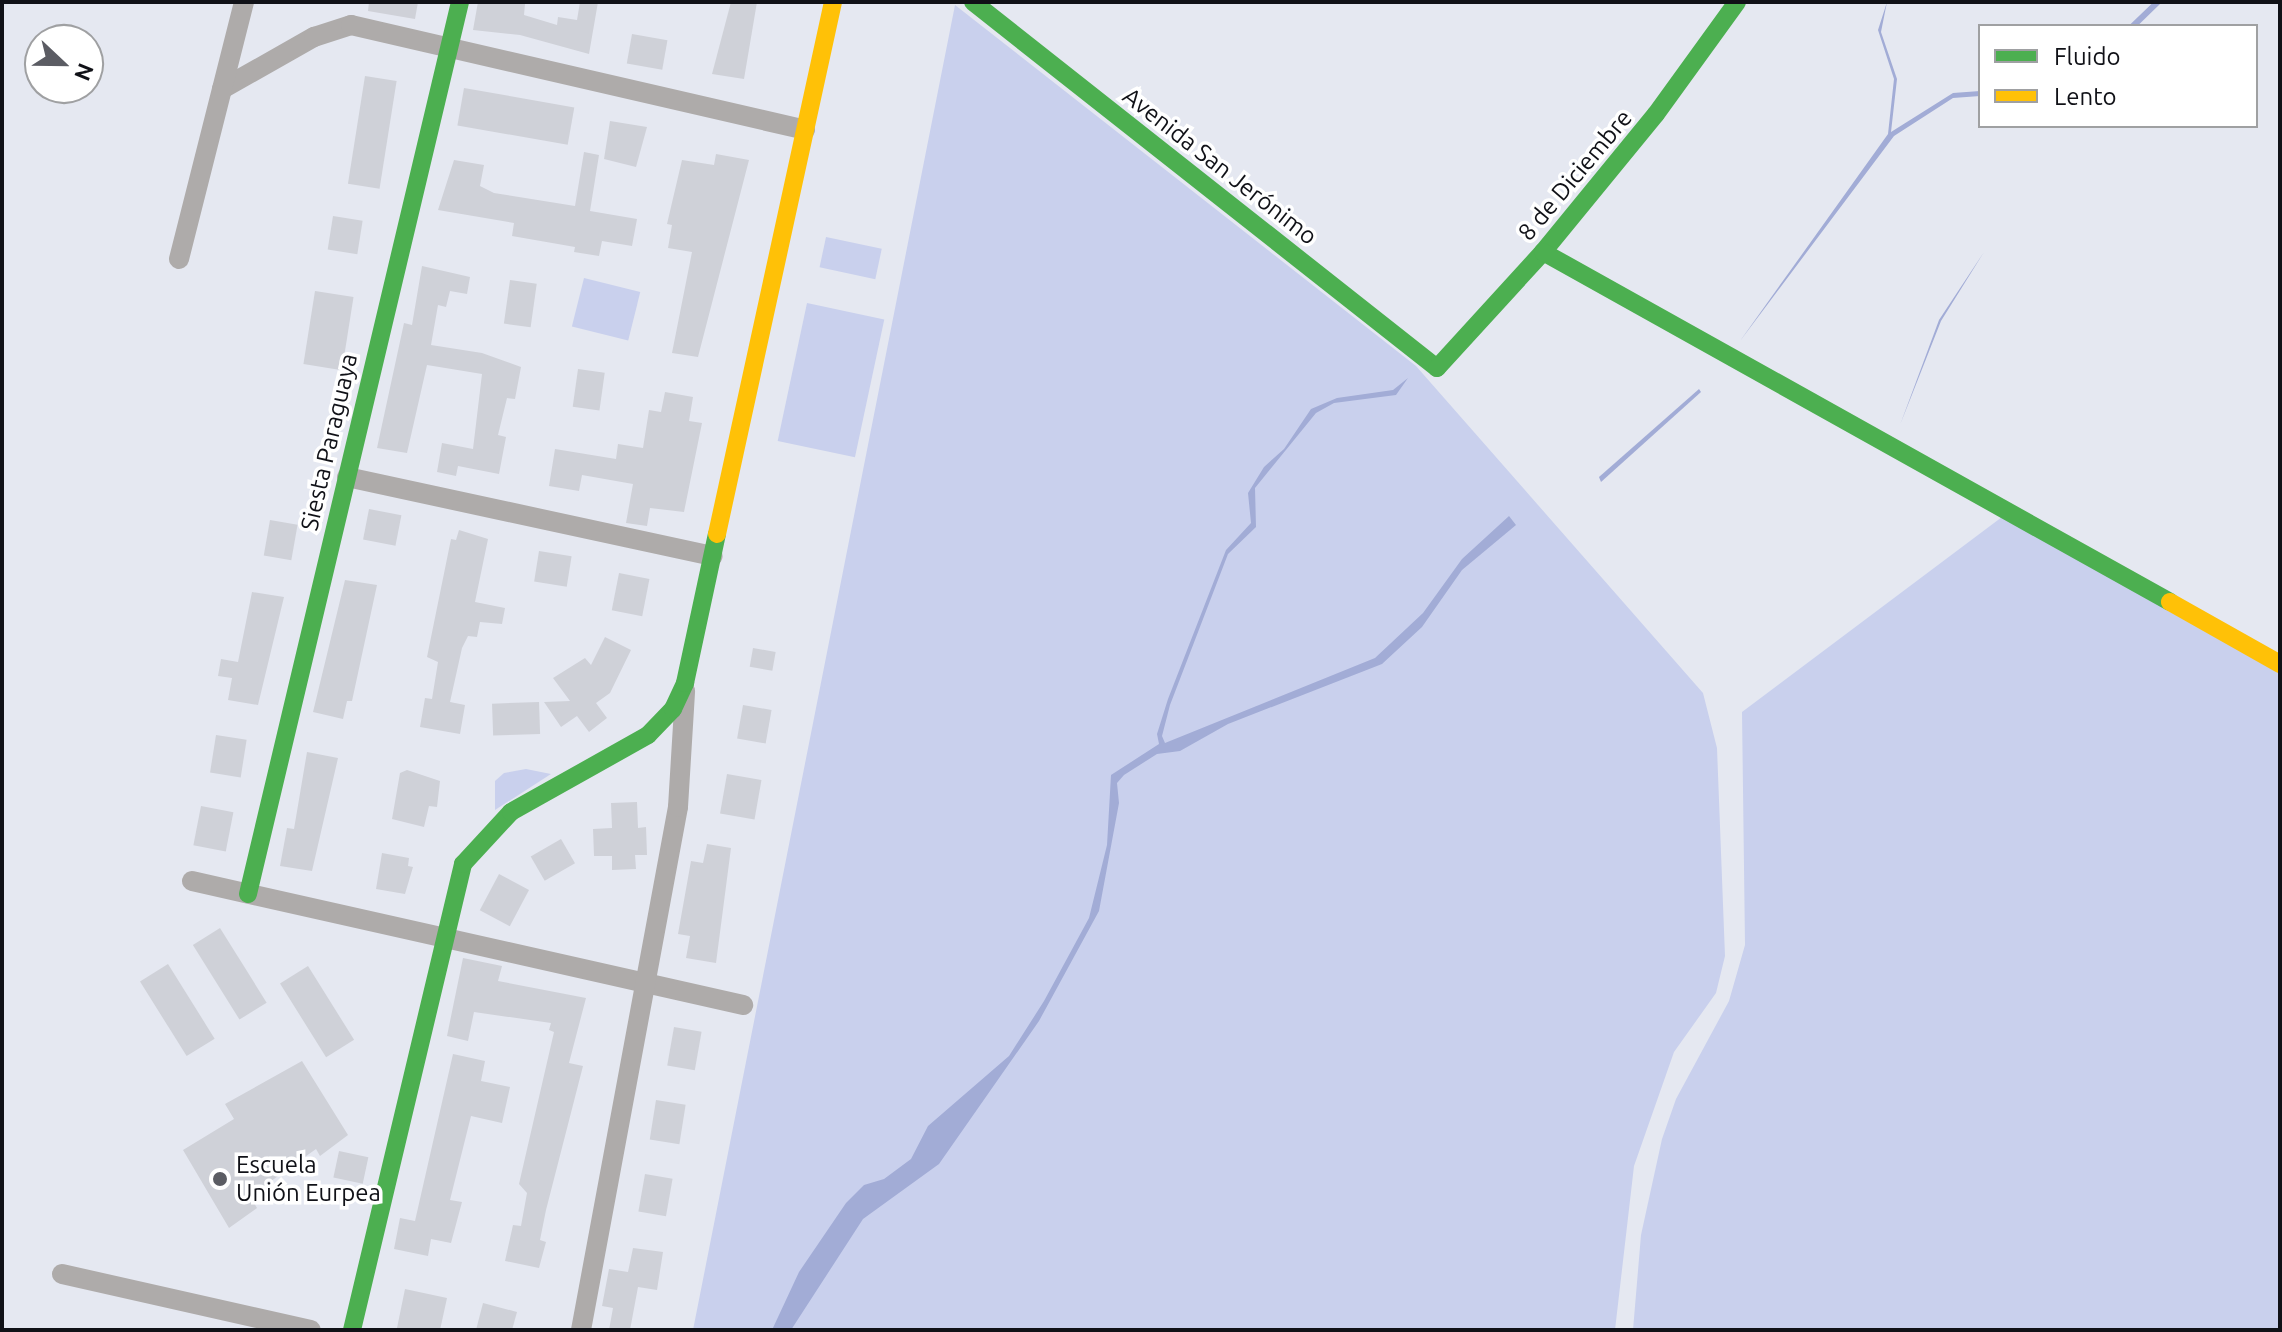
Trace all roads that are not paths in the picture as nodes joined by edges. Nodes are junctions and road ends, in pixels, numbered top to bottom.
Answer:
1 (244, 2) edge
2 (460, 2) edge
3 (833, 2) edge
4 (973, 2) edge
5 (1737, 2) edge
6 (449, 48) junction
7 (222, 89) junction
8 (805, 130) junction
9 (1543, 252) junction
10 (179, 259) dead end
11 (1437, 368) joint
12 (347, 477) junction
13 (713, 556) junction
14 (2280, 664) edge
15 (685, 683) junction
16 (192, 881) dead end
17 (248, 894) junction
18 (442, 937) junction
19 (645, 983) junction
20 (743, 1005) dead end
21 (62, 1274) dead end
22 (311, 1330) edge
23 (352, 1330) edge
24 (581, 1330) edge

1 - 7 street
2 - 6 street, Siesta Paraguaya
3 - 8 street
4 - 11 street, Avenida San Jerónimo
5 - 9 street, 8 de Diciembre
6 - 7 street
6 - 8 street
6 - 12 street, Siesta Paraguaya
7 - 10 street
8 - 13 street
9 - 11 street, 8 de Diciembre
9 - 14 street
12 - 13 street
12 - 17 street, Siesta Paraguaya
13 - 15 street
15 - 18 street
15 - 19 street
16 - 17 street
17 - 18 street
18 - 19 street
18 - 23 street
19 - 20 street
19 - 24 street
21 - 22 street

